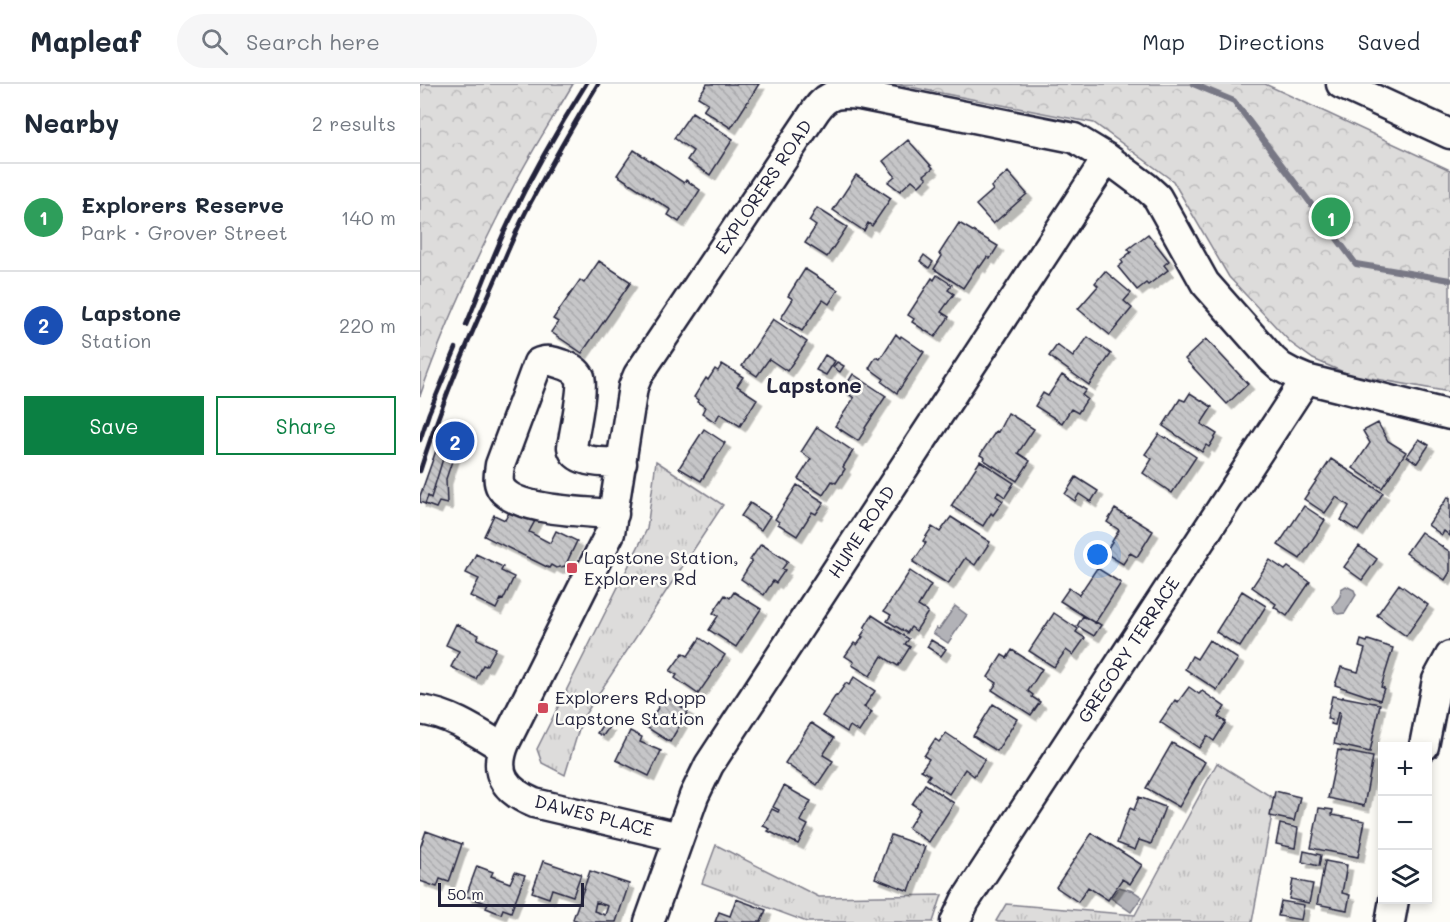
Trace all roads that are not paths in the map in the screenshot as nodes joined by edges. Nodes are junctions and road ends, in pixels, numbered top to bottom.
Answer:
1 (1341, 84) edge
2 (1450, 134) edge
3 (1107, 158) junction
4 (1306, 379) junction
5 (1450, 415) edge
6 (622, 463) junction
7 (614, 514) junction
8 (1450, 656) edge
9 (420, 710) edge
10 (1425, 742) edge
11 (503, 748) junction
12 (511, 790) joint
13 (679, 837) junction
14 (1393, 904) edge
15 (649, 922) edge
16 (955, 922) edge
17 (1390, 922) edge

1 - 2 street
3 - 4 street, EXPLORERS ROAD
3 - 6 street, EXPLORERS ROAD
3 - 13 street, HUME ROAD
4 - 5 street, EXPLORERS ROAD
4 - 16 street, GREGORY TERRACE
6 - 7 street, EXPLORERS ROAD
6 - 7 street
7 - 11 street, EXPLORERS ROAD
8 - 10 street
9 - 11 street
11 - 12 street, EXPLORERS ROAD
12 - 13 street, DAWES PLACE
13 - 15 street, HUME ROAD
14 - 17 street

